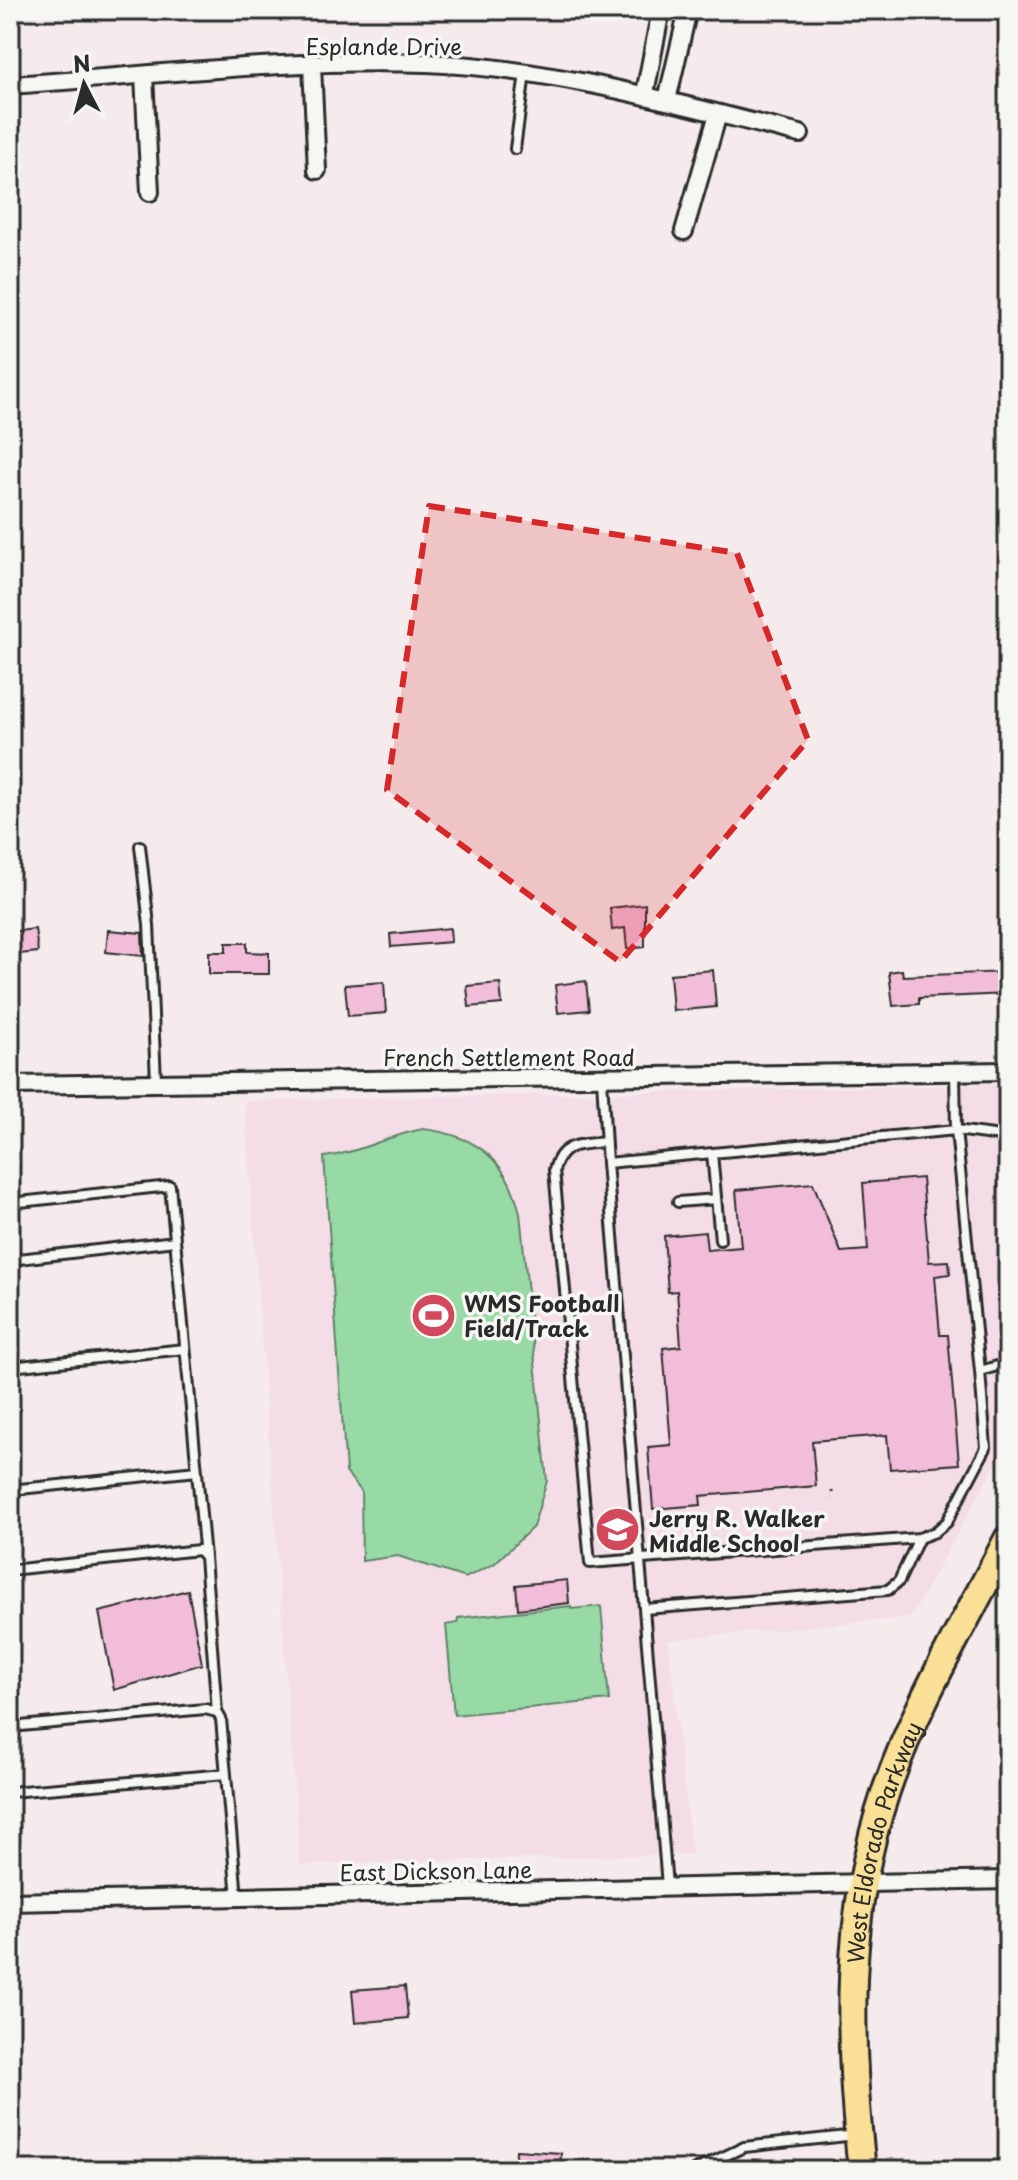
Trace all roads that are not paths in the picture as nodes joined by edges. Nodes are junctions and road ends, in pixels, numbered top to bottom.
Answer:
1 (661, 10) edge
2 (688, 10) edge
3 (654, 43) junction
4 (678, 49) junction
5 (312, 66) junction
6 (525, 73) junction
7 (144, 76) junction
8 (10, 85) edge
9 (645, 93) junction
10 (667, 100) junction
11 (718, 114) junction
12 (800, 134) dead end
13 (515, 149) dead end
14 (317, 170) dead end
15 (150, 192) dead end
16 (684, 231) dead end
17 (140, 846) dead end
18 (1008, 1071) edge
19 (955, 1072) junction
20 (602, 1078) junction
21 (156, 1081) junction
22 (10, 1085) edge
23 (956, 1130) junction
24 (1008, 1137) edge
25 (605, 1142) junction
26 (712, 1153) junction
27 (607, 1163) junction
28 (716, 1199) junction
29 (678, 1202) dead end
30 (10, 1203) edge
31 (720, 1240) dead end
32 (175, 1241) junction
33 (10, 1260) edge
34 (185, 1349) junction
35 (1008, 1363) edge
36 (10, 1367) edge
37 (980, 1371) junction
38 (197, 1471) junction
39 (10, 1490) edge
40 (919, 1538) junction
41 (1008, 1539) edge
42 (205, 1557) junction
43 (640, 1560) junction
44 (10, 1570) edge
45 (644, 1609) junction
46 (217, 1712) junction
47 (10, 1727) edge
48 (226, 1774) junction
49 (10, 1792) edge
50 (1008, 1880) edge
51 (862, 1885) junction
52 (667, 1886) junction
53 (237, 1897) junction
54 (10, 1902) edge
55 (858, 2135) junction
56 (695, 2170) edge
57 (862, 2170) edge

1 - 3 street
2 - 4 street
3 - 4 street
3 - 9 street
4 - 10 street
5 - 6 street, Esplande Drive
5 - 7 street, Esplande Drive
5 - 14 street
6 - 9 street, Esplande Drive
6 - 13 lane
7 - 8 street, Esplande Drive
7 - 15 street
9 - 10 street, Esplande Drive
10 - 11 street, Esplande Drive
11 - 12 street, Esplande Drive
11 - 16 street
17 - 21 lane
18 - 19 street, French Settlement Road
19 - 20 street, French Settlement Road
19 - 23 lane
20 - 21 street, French Settlement Road
20 - 25 lane
21 - 22 street, French Settlement Road
23 - 24 lane
23 - 26 lane
23 - 37 lane
25 - 27 lane
25 - 43 lane
26 - 27 lane
26 - 28 lane
27 - 43 lane
28 - 29 lane
28 - 31 lane
30 - 32 lane
32 - 33 lane
32 - 34 lane
34 - 36 lane
34 - 38 lane
35 - 37 lane
37 - 40 lane
38 - 39 lane
38 - 42 lane
40 - 43 lane
40 - 45 lane
41 - 51 main road, West Eldorado Parkway
42 - 44 lane
42 - 46 lane
43 - 45 lane
45 - 52 lane
46 - 47 lane
46 - 48 lane
48 - 49 lane
48 - 53 lane
50 - 51 street, East Dickson Lane
51 - 52 street, East Dickson Lane
51 - 55 main road, West Eldorado Parkway
52 - 53 street, East Dickson Lane
53 - 54 street, East Dickson Lane
55 - 56 lane
55 - 57 main road, West Eldorado Parkway

